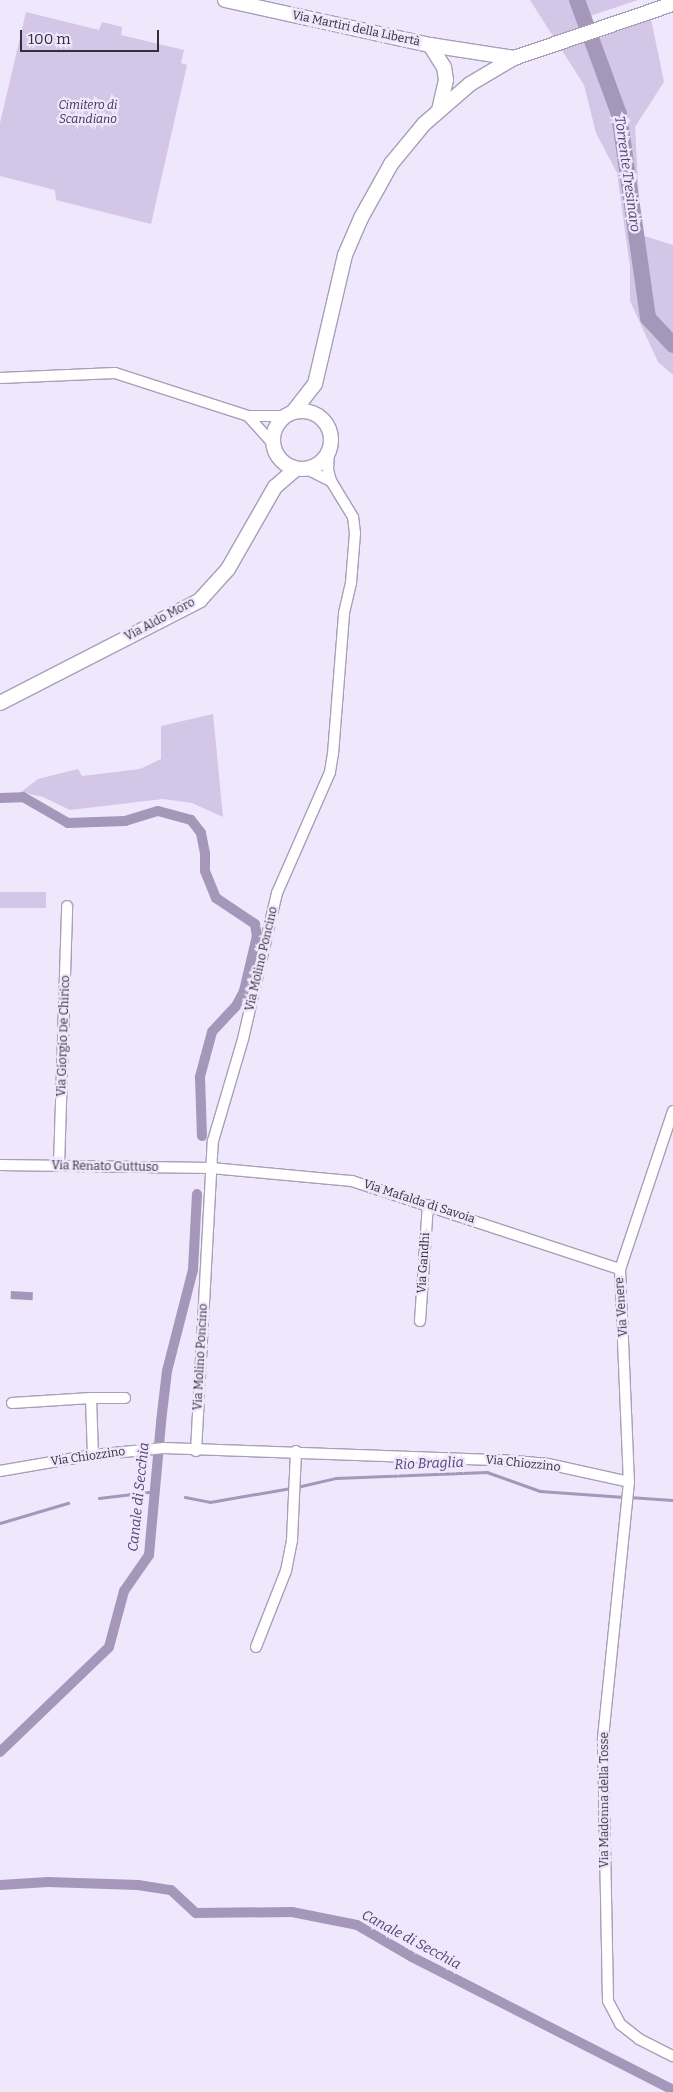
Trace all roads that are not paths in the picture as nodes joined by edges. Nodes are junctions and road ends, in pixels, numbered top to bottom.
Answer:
1 (225, 0) edge
2 (673, 4) edge
3 (430, 45) junction
4 (514, 58) junction
5 (444, 67) junction
6 (470, 84) junction
7 (438, 111) junction
8 (0, 378) edge
9 (315, 384) junction
10 (289, 414) junction
11 (248, 416) junction
12 (320, 417) junction
13 (273, 447) junction
14 (329, 450) junction
15 (301, 469) junction
16 (331, 482) junction
17 (275, 487) junction
18 (0, 704) edge
19 (67, 906) dead end
20 (673, 1111) edge
21 (0, 1165) edge
22 (59, 1166) junction
23 (211, 1168) junction
24 (428, 1204) junction
25 (620, 1269) junction
26 (420, 1321) dead end
27 (92, 1398) junction
28 (126, 1398) dead end
29 (12, 1403) dead end
30 (196, 1451) junction
31 (296, 1451) junction
32 (93, 1455) junction
33 (0, 1471) edge
34 (629, 1486) junction
35 (256, 1647) dead end
36 (673, 2056) edge

1 - 3 main road, Via Martiri della Libertà
2 - 4 main road
3 - 4 main road, Via Martiri della Libertà
3 - 5 main road
4 - 6 main road
5 - 6 main road
5 - 7 main road
6 - 7 main road
7 - 9 main road
8 - 11 street
9 - 10 main road
9 - 12 main road
10 - 11 street
10 - 12 main road
10 - 13 main road
11 - 13 street
12 - 14 main road
13 - 15 main road
13 - 17 main road
14 - 15 main road
14 - 16 street, Via Molino Poncino
15 - 16 street, Via Molino Poncino
15 - 17 main road, Via Aldo Moro
16 - 23 street, Via Molino Poncino
17 - 18 main road, Via Aldo Moro
19 - 22 street, Via Giorgio De Chirico
20 - 25 street, Via Venere
21 - 22 street, Via Renato Guttuso
22 - 23 street, Via Renato Guttuso
23 - 24 street, Via Mafalda di Savoia
23 - 30 street, Via Molino Poncino
24 - 25 street, Via Mafalda di Savoia
24 - 26 street, Via Gandhi
25 - 34 street, Via Venere
27 - 28 street
27 - 29 street
27 - 32 street
30 - 31 street, Via Chiozzino
30 - 32 street, Via Chiozzino
31 - 34 street, Via Chiozzino
31 - 35 street
32 - 33 street, Via Chiozzino
34 - 36 street, Via Madonna della Tosse

